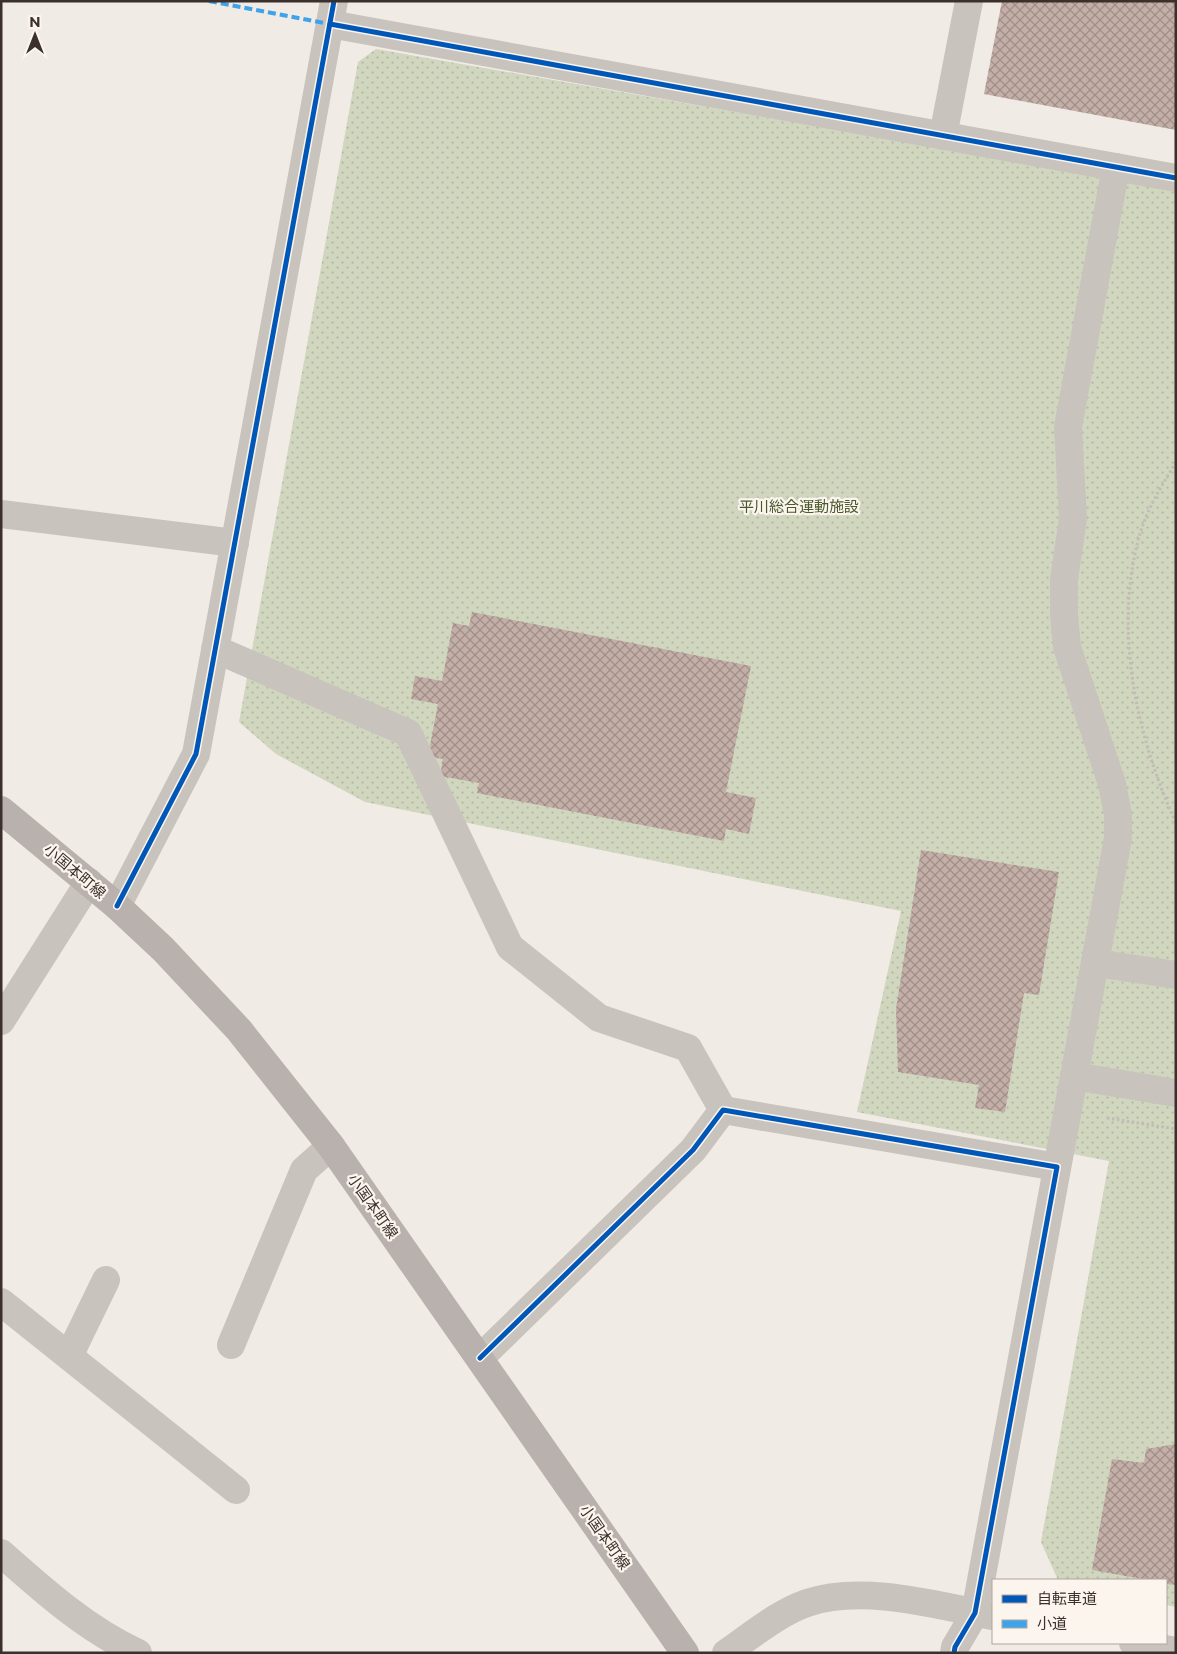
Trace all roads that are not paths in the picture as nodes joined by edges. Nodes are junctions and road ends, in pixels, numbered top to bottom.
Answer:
1 (969, 1) edge
2 (332, 13) edge
3 (943, 136) junction
4 (1116, 167) junction
5 (1176, 178) edge
6 (1, 514) edge
7 (235, 543) junction
8 (216, 649) junction
9 (1, 810) edge
10 (89, 882) junction
11 (117, 906) junction
12 (1095, 962) junction
13 (1176, 976) edge
14 (1, 1021) edge
15 (1074, 1076) junction
16 (1176, 1093) edge
17 (723, 1110) junction
18 (331, 1146) junction
19 (1058, 1166) junction
20 (106, 1280) dead end
21 (1, 1302) edge
22 (231, 1345) dead end
23 (69, 1356) junction
24 (480, 1358) junction
25 (236, 1490) dead end
26 (1, 1553) edge
27 (984, 1614) edge
28 (1138, 1644) edge
29 (1176, 1651) edge
30 (138, 1653) edge
31 (685, 1653) edge
32 (726, 1653) edge
33 (954, 1653) edge

1 - 3 street
2 - 3 street
2 - 7 street
3 - 4 street
4 - 5 street
4 - 12 street
6 - 7 street
7 - 8 street
8 - 11 street
8 - 17 street
9 - 10 main road, 小国本町線
10 - 11 main road, 小国本町線
10 - 14 street
11 - 18 main road, 小国本町線
12 - 13 street
12 - 15 street
15 - 16 street
15 - 19 street
17 - 19 street
17 - 24 street
18 - 22 street
18 - 24 main road, 小国本町線
19 - 27 street
20 - 23 street
21 - 23 street
23 - 25 street
24 - 31 main road, 小国本町線
26 - 30 street
27 - 32 street
27 - 33 street
28 - 29 street

